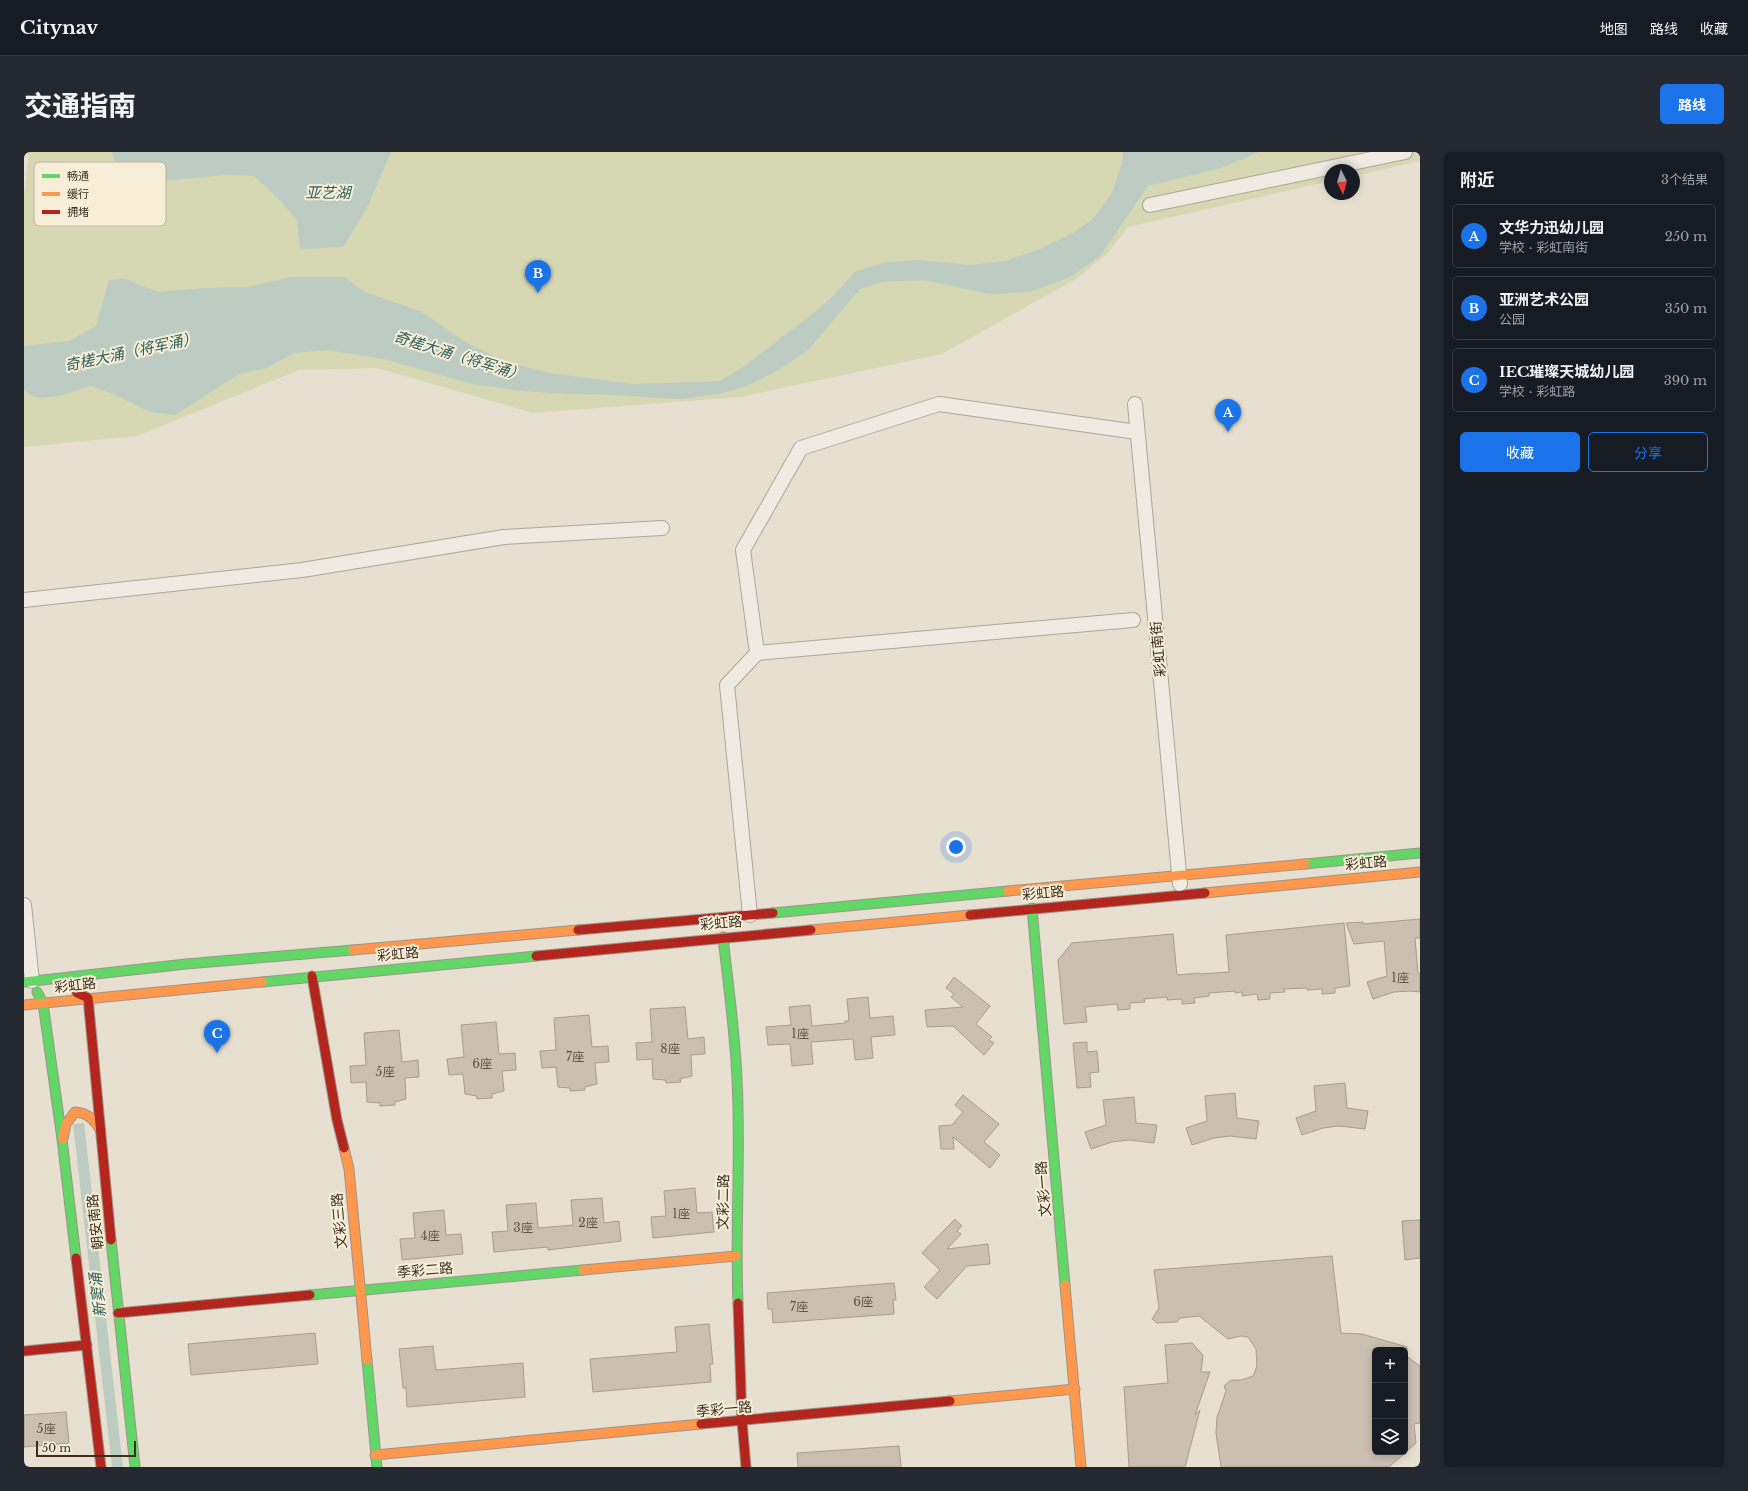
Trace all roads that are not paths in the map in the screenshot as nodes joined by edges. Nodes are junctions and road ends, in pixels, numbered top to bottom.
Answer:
1 (1405, 152) edge
2 (1150, 205) dead end
3 (1135, 404) dead end
4 (1137, 432) junction
5 (662, 528) dead end
6 (24, 600) edge
7 (1133, 620) dead end
8 (757, 653) junction
9 (1420, 853) edge
10 (1420, 872) edge
11 (1179, 876) junction
12 (1181, 894) junction
13 (24, 905) edge
14 (1032, 908) junction
15 (750, 915) junction
16 (723, 937) junction
17 (312, 976) junction
18 (48, 979) junction
19 (28, 982) edge
20 (88, 998) junction
21 (42, 1003) junction
22 (24, 1005) edge
23 (100, 1129) junction
24 (62, 1139) junction
25 (736, 1256) junction
26 (359, 1290) junction
27 (118, 1313) junction
28 (87, 1345) junction
29 (24, 1351) edge
30 (1074, 1389) junction
31 (742, 1421) junction
32 (375, 1455) junction
33 (101, 1467) edge
34 (135, 1467) edge
35 (376, 1467) edge
36 (746, 1467) edge
37 (1081, 1467) edge

1 - 2 street
3 - 4 street, 彩虹南街
4 - 8 street
4 - 11 street, 彩虹南街
5 - 6 street
7 - 8 street
8 - 15 street
9 - 11 street, 彩虹路
10 - 12 street, 彩虹路
11 - 12 street, 彩虹南街
11 - 15 street, 彩虹路
12 - 14 street, 彩虹路
13 - 19 street
14 - 16 street, 彩虹路
14 - 30 street, 文彩一路
15 - 18 street, 彩虹路
16 - 17 street, 彩虹路
16 - 25 street, 文彩二路
17 - 20 street, 彩虹路
17 - 26 street, 文彩三路
18 - 19 street, 彩虹路
18 - 20 street
19 - 21 street, 朝安南路
20 - 21 street, 彩虹路
20 - 23 street, 朝安南路
21 - 22 street, 彩虹路
21 - 24 street, 朝安南路
23 - 24 street
23 - 27 street, 朝安南路
24 - 28 street, 朝安南路
25 - 26 street, 季彩二路
25 - 31 street, 文彩二路
26 - 27 street, 季彩二路
26 - 32 street, 文彩三路
27 - 34 street, 朝安南路
28 - 29 street
28 - 33 street, 朝安南路
30 - 31 street, 季彩一路
30 - 37 street, 文彩一路
31 - 32 street, 季彩一路
31 - 36 street, 文彩二路
32 - 35 street, 文彩三路

